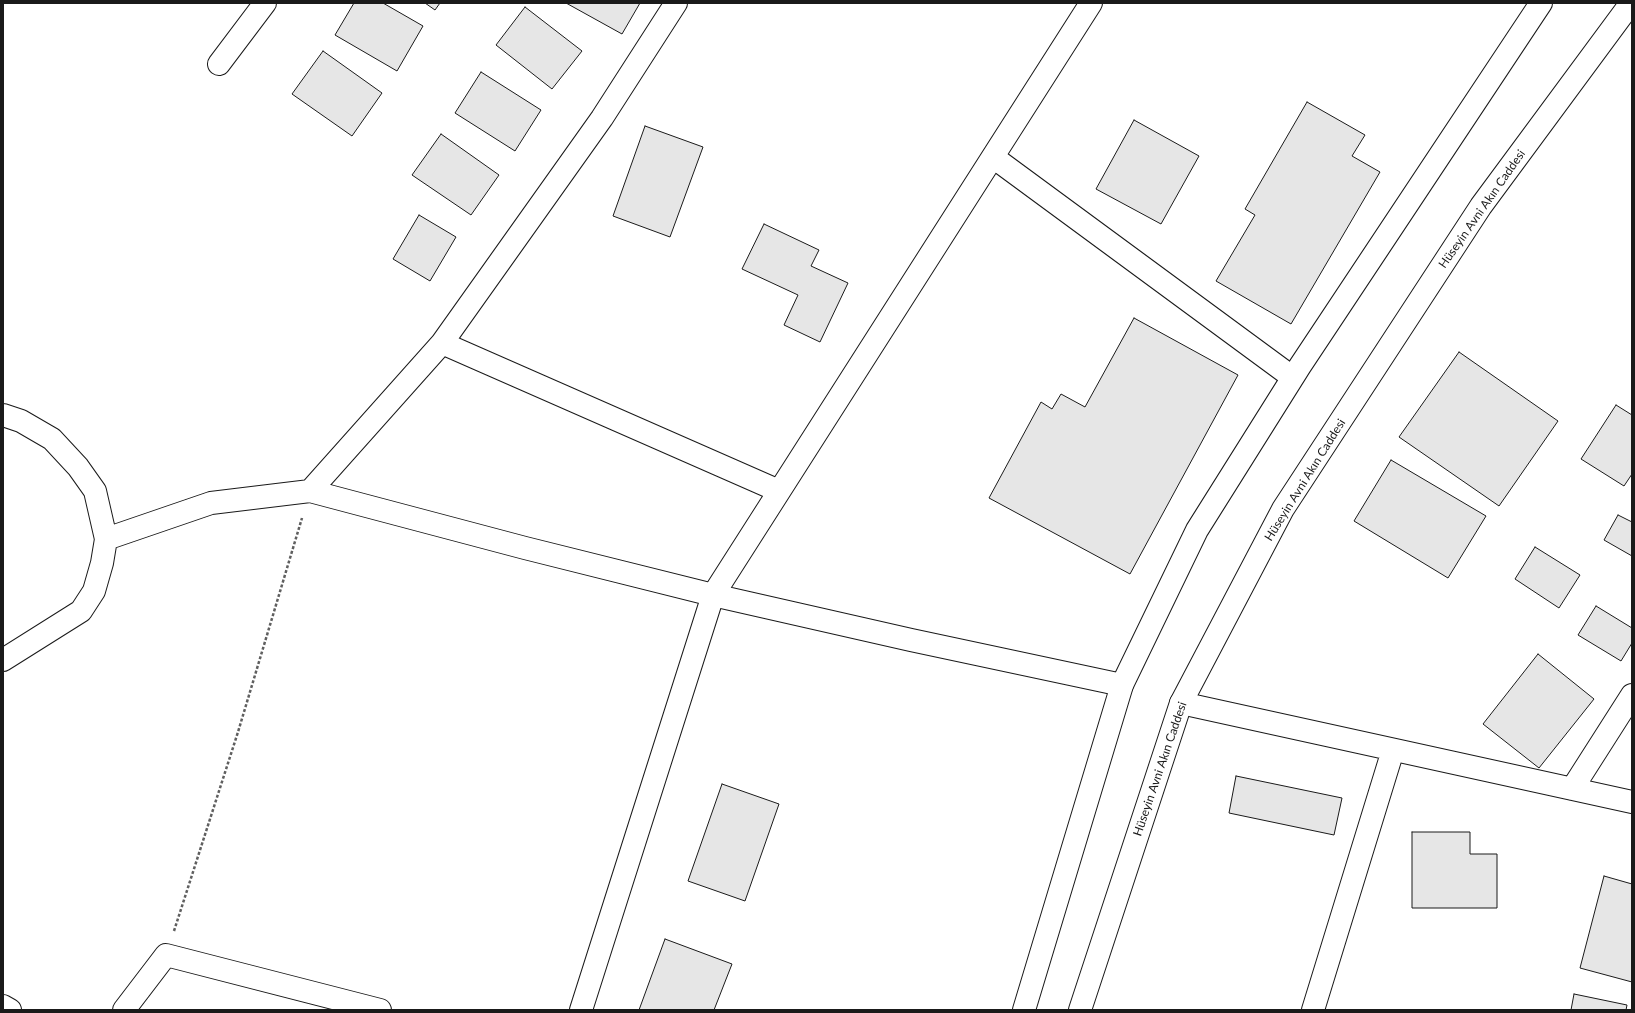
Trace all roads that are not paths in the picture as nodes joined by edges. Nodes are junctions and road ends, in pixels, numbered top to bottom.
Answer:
1 (266, 3) edge
2 (676, 3) edge
3 (1091, 3) edge
4 (1541, 3) edge
5 (1631, 3) edge
6 (219, 64) dead end
7 (992, 157) junction
8 (442, 343) junction
9 (1292, 377) junction
10 (3, 415) edge
11 (310, 490) junction
12 (779, 491) junction
13 (106, 538) junction
14 (713, 595) junction
15 (4, 658) edge
16 (1122, 685) junction
17 (1632, 695) edge
18 (1181, 703) junction
19 (1394, 750) junction
20 (1572, 789) junction
21 (1632, 802) edge
22 (3, 1006) edge
23 (10, 1010) edge
24 (124, 1010) edge
25 (380, 1010) edge
26 (581, 1010) edge
27 (1024, 1010) edge
28 (1080, 1010) edge
29 (1313, 1010) edge

1 - 6 street
2 - 8 street
3 - 7 street
4 - 9 street
5 - 18 street, Hüseyin Avni Akın Caddesi
7 - 9 street
7 - 12 street
8 - 11 street
8 - 12 street
9 - 16 street
10 - 13 street
11 - 13 street
11 - 14 street
12 - 14 street
13 - 15 street
14 - 16 street
14 - 26 street
16 - 27 street
17 - 20 street
18 - 19 street
18 - 28 street, Hüseyin Avni Akın Caddesi
19 - 20 street
19 - 29 street
20 - 21 street
22 - 23 street
24 - 25 street

